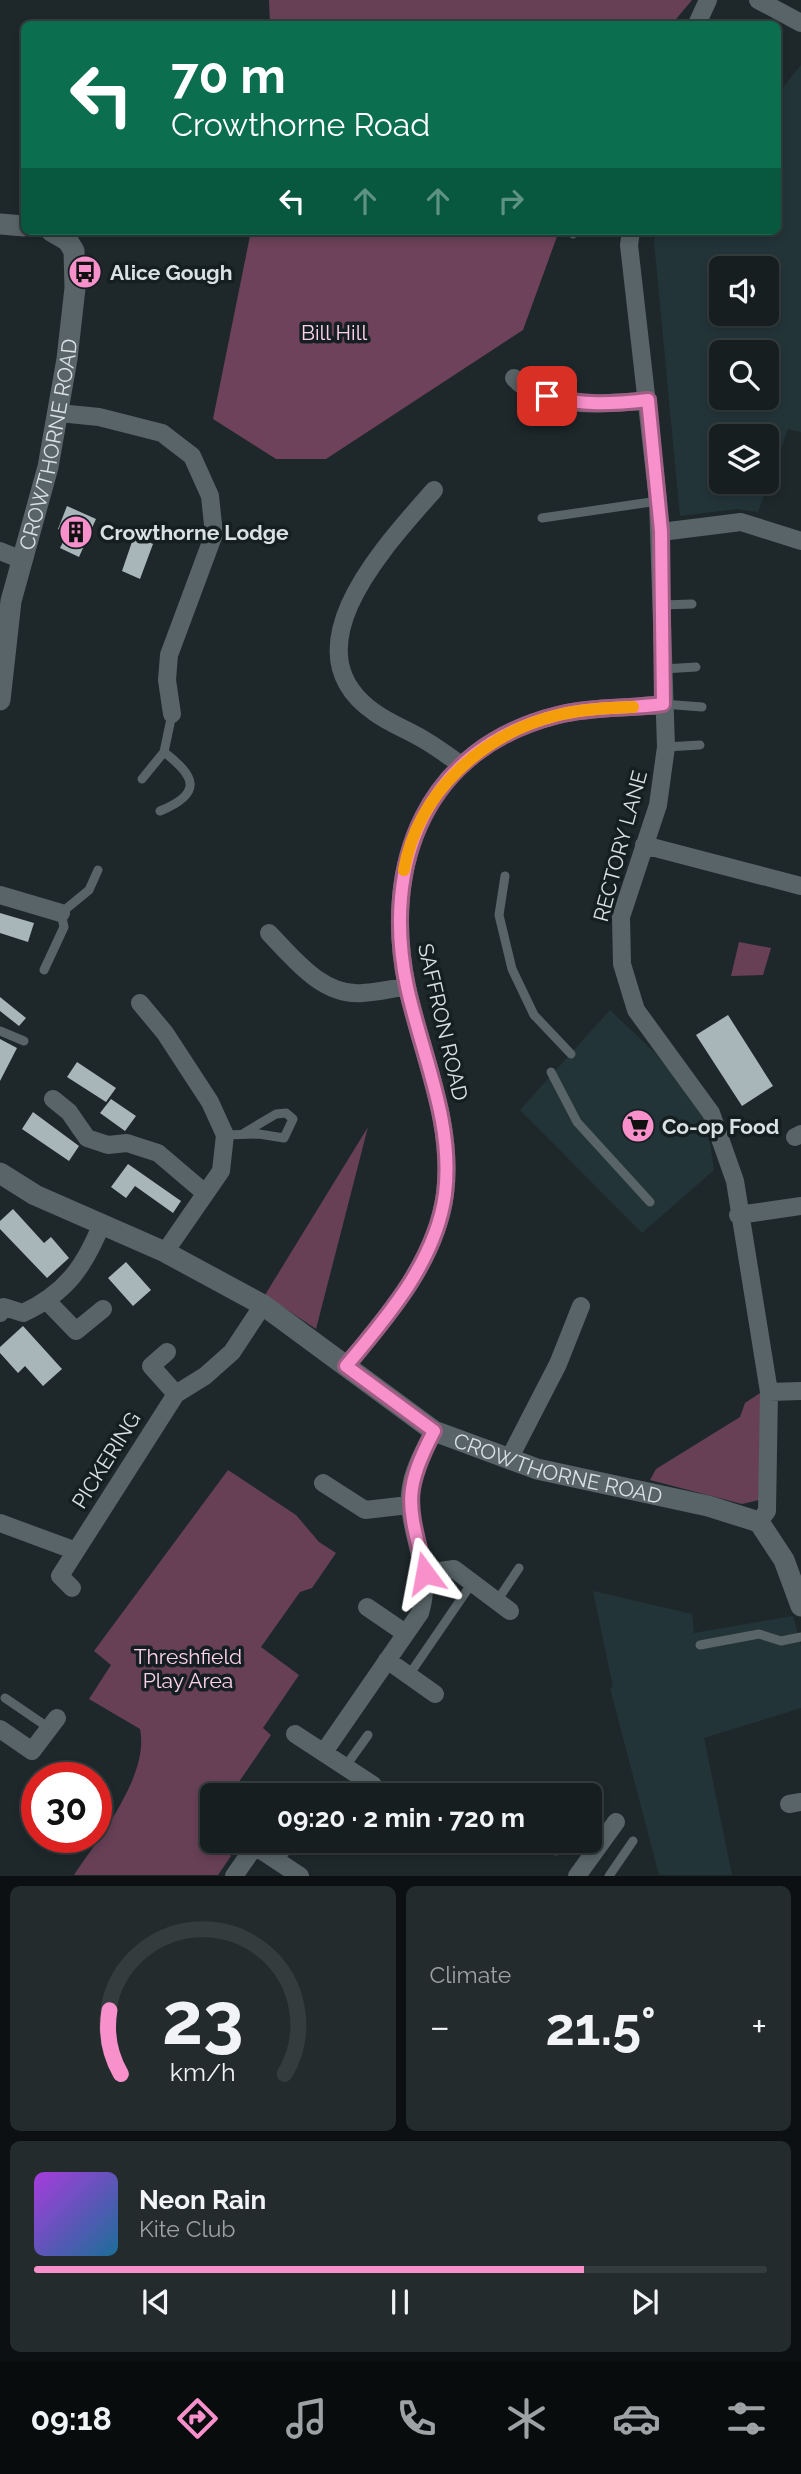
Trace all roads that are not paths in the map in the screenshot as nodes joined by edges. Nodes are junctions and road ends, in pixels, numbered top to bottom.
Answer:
1 (708, 0) edge
2 (758, 0) edge
3 (698, 21) edge
4 (801, 23) edge
5 (0, 224) edge
6 (21, 226) edge
7 (65, 235) edge
8 (630, 235) edge
9 (514, 378) dead end
10 (648, 400) junction
11 (59, 413) junction
12 (434, 490) dead end
13 (658, 501) junction
14 (542, 519) dead end
15 (661, 531) junction
16 (801, 541) edge
17 (0, 551) edge
18 (22, 560) junction
19 (692, 604) dead end
20 (663, 605) junction
21 (696, 667) dead end
22 (662, 669) junction
23 (0, 700) edge
24 (663, 704) junction
25 (702, 707) dead end
26 (172, 714) joint
27 (700, 745) dead end
28 (666, 747) junction
29 (164, 752) junction
30 (461, 765) junction
31 (142, 779) dead end
32 (160, 810) dead end
33 (644, 845) junction
34 (98, 870) dead end
35 (505, 876) dead end
36 (800, 883) edge
37 (0, 895) edge
38 (61, 913) junction
39 (269, 933) dead end
40 (44, 970) dead end
41 (407, 986) junction
42 (151, 1007) dead end
43 (0, 1031) edge
44 (24, 1041) dead end
45 (571, 1054) dead end
46 (551, 1072) dead end
47 (53, 1098) dead end
48 (244, 1133) junction
49 (225, 1135) junction
50 (0, 1172) edge
51 (205, 1193) junction
52 (650, 1202) dead end
53 (801, 1206) edge
54 (738, 1214) junction
55 (102, 1223) junction
56 (165, 1252) junction
57 (48, 1302) junction
58 (263, 1305) junction
59 (581, 1306) dead end
60 (1, 1307) edge
61 (103, 1309) dead end
62 (167, 1352) dead end
63 (346, 1366) junction
64 (801, 1391) edge
65 (769, 1392) junction
66 (176, 1394) junction
67 (434, 1431) junction
68 (509, 1459) junction
69 (323, 1483) dead end
70 (410, 1505) junction
71 (0, 1522) edge
72 (758, 1522) junction
73 (76, 1551) junction
74 (519, 1568) dead end
75 (425, 1573) junction
76 (472, 1583) junction
77 (72, 1588) dead end
78 (503, 1606) joint
79 (801, 1606) edge
80 (367, 1607) dead end
81 (405, 1633) junction
82 (801, 1637) edge
83 (700, 1645) dead end
84 (387, 1660) junction
85 (409, 1675) junction
86 (435, 1694) dead end
87 (5, 1698) dead end
88 (53, 1723) joint
89 (0, 1730) edge
90 (295, 1734) dead end
91 (368, 1735) dead end
92 (324, 1752) junction
93 (345, 1767) junction
94 (370, 1783) edge
95 (615, 1822) dead end
96 (602, 1831) edge
97 (633, 1841) dead end
98 (285, 1853) edge
99 (588, 1853) edge
100 (279, 1861) junction
101 (234, 1875) edge
102 (300, 1875) edge
103 (578, 1875) edge
104 (609, 1875) edge

1 - 3 street
2 - 4 street
5 - 6 street
7 - 11 street, CROWTHORNE ROAD
8 - 10 street, RECTORY LANE
9 - 10 street
10 - 13 street, RECTORY LANE
11 - 18 street, CROWTHORNE ROAD
11 - 26 street
12 - 30 street
13 - 14 lane
13 - 15 street, RECTORY LANE
15 - 16 street
15 - 20 street, RECTORY LANE
17 - 18 street
18 - 23 street, CROWTHORNE ROAD
19 - 20 lane
20 - 22 street, RECTORY LANE
21 - 22 lane
22 - 24 street, RECTORY LANE
24 - 25 lane
24 - 28 street, RECTORY LANE
24 - 30 street, SAFFRON ROAD
26 - 29 lane
27 - 28 lane
28 - 33 street, RECTORY LANE
29 - 31 lane
29 - 32 lane
30 - 41 street, SAFFRON ROAD
33 - 36 street
33 - 54 street, RECTORY LANE
34 - 38 lane
35 - 45 lane
37 - 38 street
38 - 40 lane
39 - 41 street
41 - 63 street, SAFFRON ROAD
42 - 49 street
43 - 44 lane
46 - 52 lane
47 - 51 street
48 - 48 lane
48 - 49 lane
49 - 51 street
50 - 55 street, CROWTHORNE ROAD
51 - 56 street
53 - 54 street
54 - 65 street, RECTORY LANE
55 - 56 street, CROWTHORNE ROAD
55 - 57 street
56 - 58 street, CROWTHORNE ROAD
57 - 60 street
57 - 61 street
58 - 63 street, CROWTHORNE ROAD
58 - 66 street, PICKERING
59 - 68 street
62 - 66 street
63 - 67 street, CROWTHORNE ROAD
64 - 65 street
65 - 72 street, RECTORY LANE
66 - 73 street, PICKERING
67 - 68 street, CROWTHORNE ROAD
67 - 70 street
68 - 72 street, CROWTHORNE ROAD
69 - 70 street
70 - 75 street
71 - 73 street
72 - 79 street
73 - 77 street, PICKERING
74 - 78 lane
75 - 76 street
75 - 81 street
76 - 78 street
76 - 85 lane
80 - 81 street
81 - 84 street
82 - 83 lane
84 - 85 street
84 - 92 street
85 - 86 street
87 - 88 lane
88 - 89 street
90 - 92 street
91 - 93 lane
92 - 93 street
93 - 94 street
95 - 96 street
97 - 104 lane
98 - 100 lane
99 - 103 street
100 - 101 street
100 - 102 street

